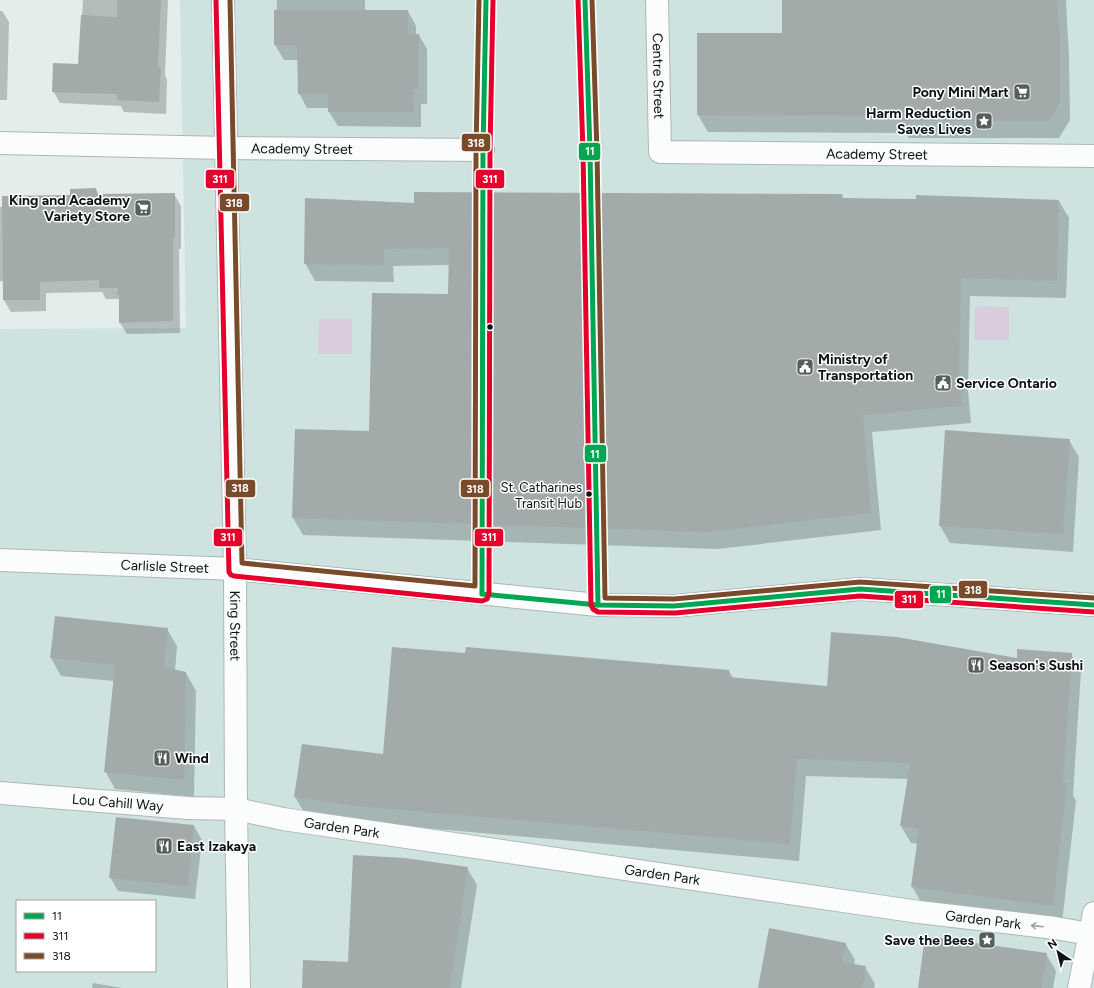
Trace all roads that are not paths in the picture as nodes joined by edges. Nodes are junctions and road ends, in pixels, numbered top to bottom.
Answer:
1 (223, 0) edge
2 (657, 0) edge
3 (0, 143) edge
4 (226, 148) junction
5 (483, 150) dead end
6 (660, 152) joint
7 (1094, 156) edge
8 (0, 560) edge
9 (235, 569) junction
10 (1094, 605) edge
11 (0, 793) edge
12 (236, 809) junction
13 (1094, 913) edge
14 (1090, 934) junction
15 (239, 988) edge
16 (1078, 988) edge

1 - 4 street, King Street
2 - 6 street, Centre Street
3 - 4 street, Academy Street
4 - 5 street, Academy Street
4 - 9 street, King Street
6 - 7 street, Academy Street
8 - 9 street, Carlisle Street
9 - 10 street, Carlisle Street
9 - 12 street, King Street
11 - 12 street, Lou Cahill Way
14 -> 12 street, Garden Park
12 - 15 street, King Street
13 - 14 street
14 - 16 street

